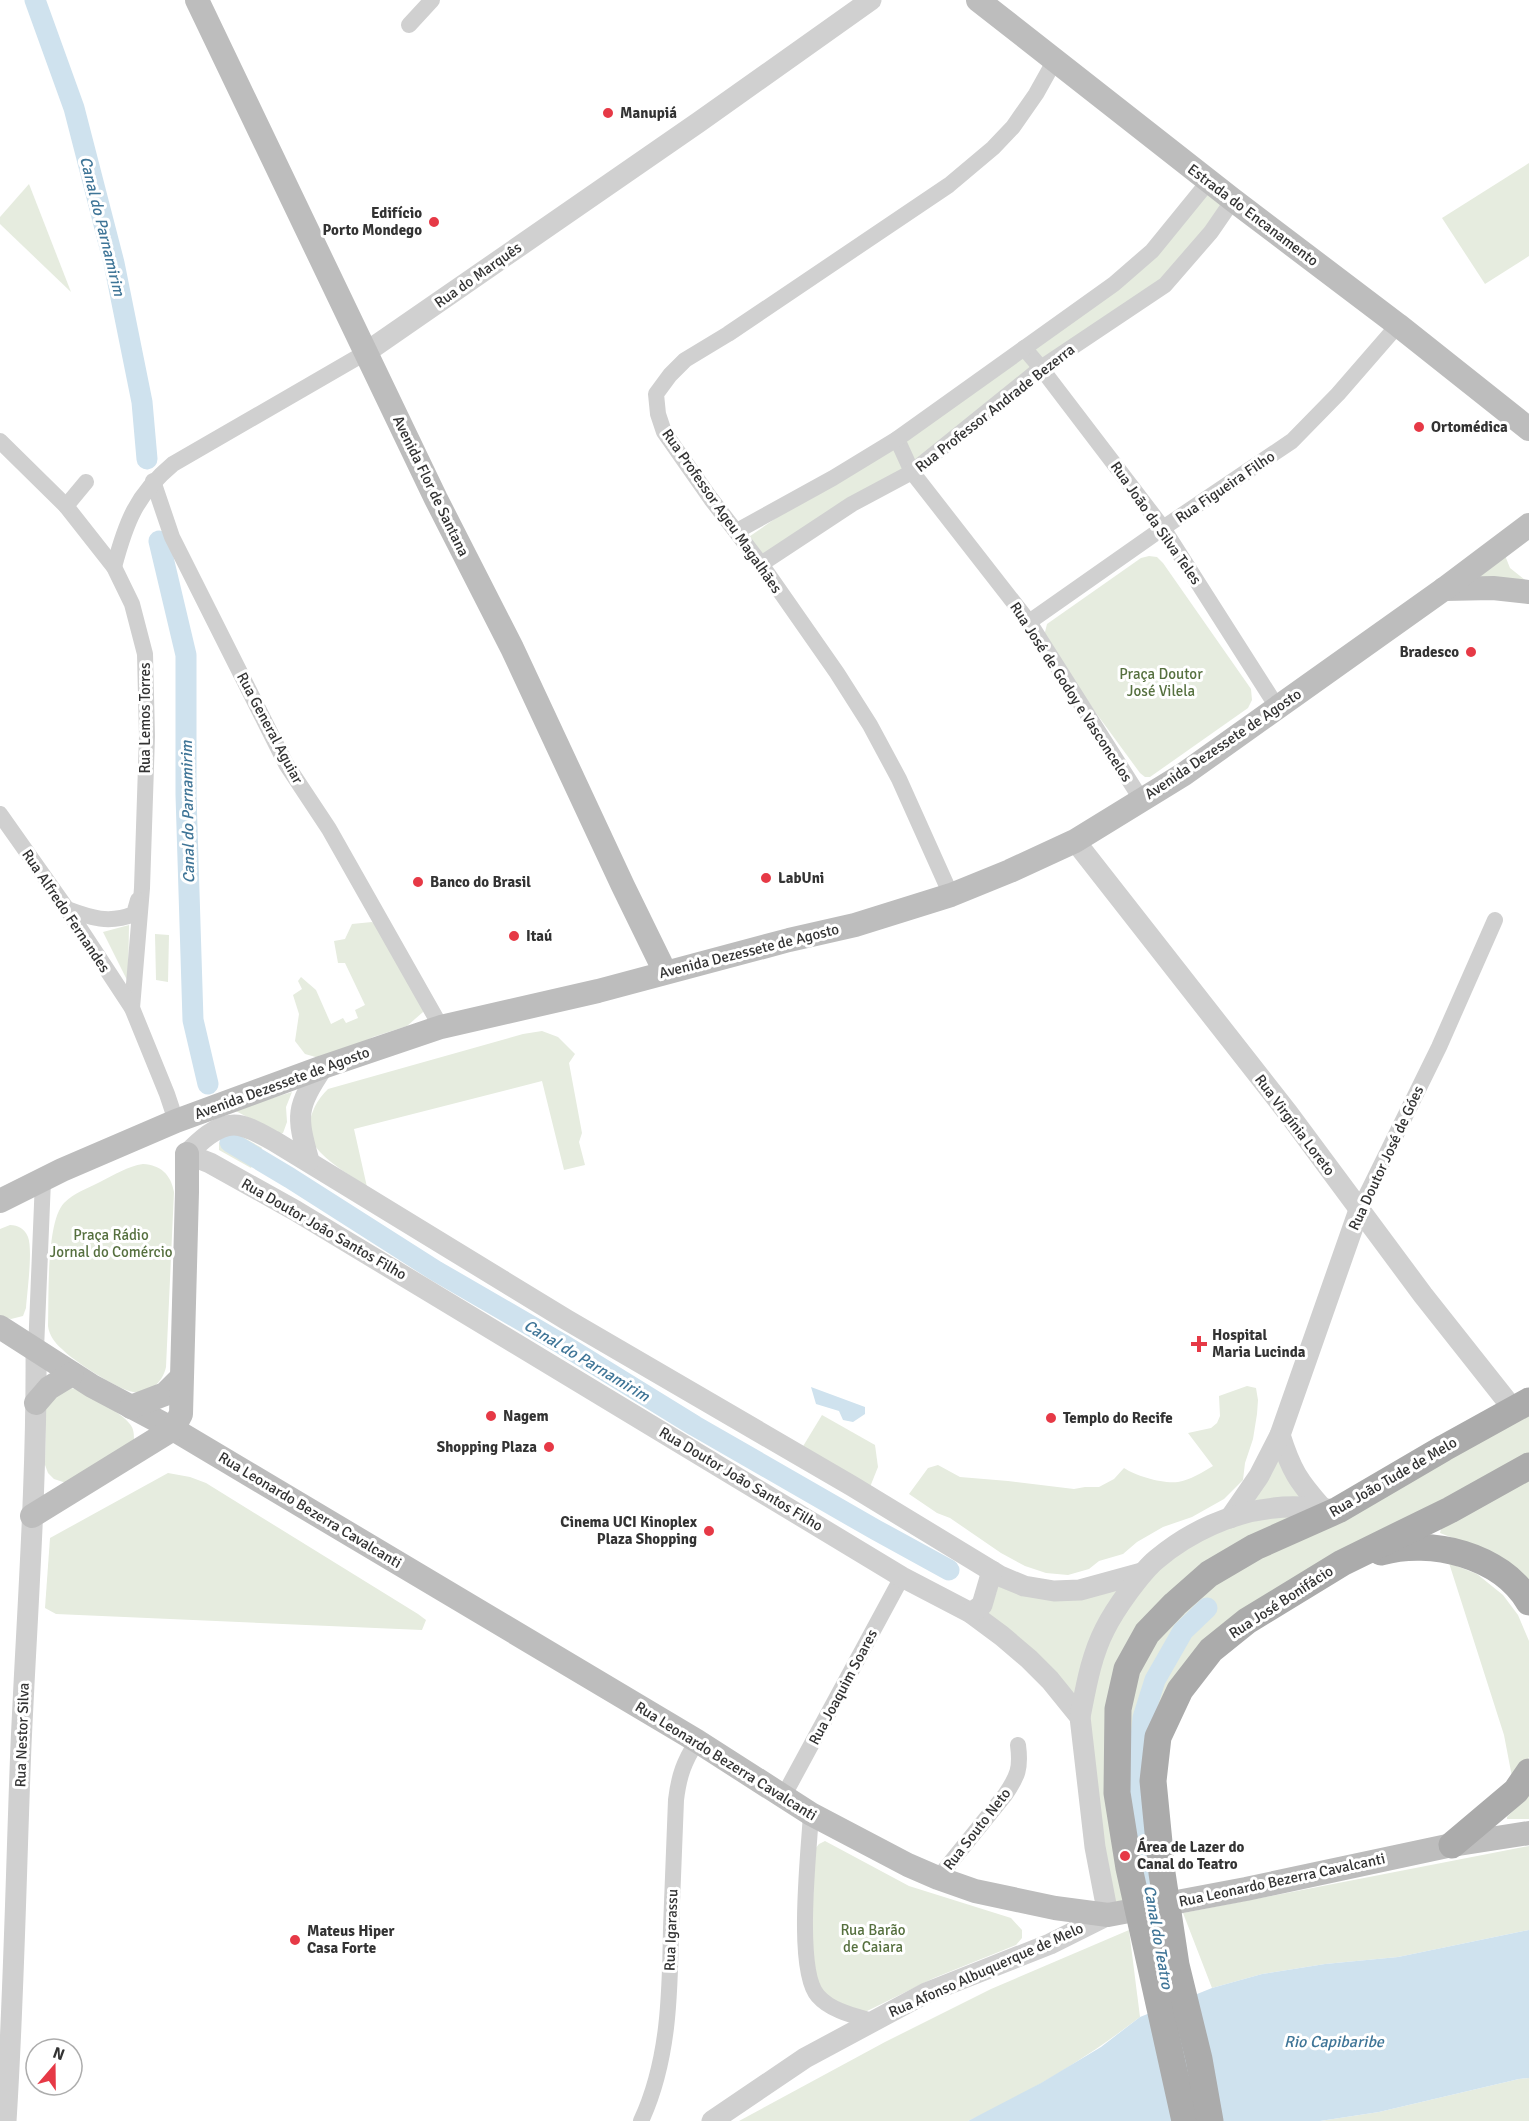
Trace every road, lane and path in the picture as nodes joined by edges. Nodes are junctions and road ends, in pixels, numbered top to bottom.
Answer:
1 (197, 0) edge
2 (432, 0) edge
3 (871, 0) edge
4 (978, 0) edge
5 (409, 25) dead end
6 (1055, 60) junction
7 (1209, 181) junction
8 (1233, 200) junction
9 (1398, 325) junction
10 (1024, 348) junction
11 (365, 353) junction
12 (1041, 368) junction
13 (1529, 429) edge
14 (897, 439) junction
15 (0, 441) edge
16 (912, 472) junction
17 (153, 481) junction
18 (86, 482) dead end
19 (66, 506) junction
20 (1529, 525) edge
21 (1163, 528) junction
22 (737, 531) junction
23 (761, 564) junction
24 (114, 567) junction
25 (1444, 589) junction
26 (1529, 592) edge
27 (1029, 622) junction
28 (1277, 707) junction
29 (1141, 799) junction
30 (0, 814) edge
31 (1075, 841) junction
32 (142, 888) junction
33 (951, 895) junction
34 (67, 909) junction
35 (1495, 920) dead end
36 (665, 972) junction
37 (132, 1008) junction
38 (441, 1027) junction
39 (323, 1067) junction
40 (176, 1121) junction
41 (221, 1129) junction
42 (187, 1154) junction
43 (309, 1161) junction
44 (210, 1163) junction
45 (43, 1180) junction
46 (0, 1201) edge
47 (1361, 1222) junction
48 (0, 1327) edge
49 (36, 1350) junction
50 (72, 1374) junction
51 (181, 1378) junction
52 (36, 1403) junction
53 (1521, 1406) edge
54 (131, 1407) junction
55 (173, 1429) junction
56 (1280, 1435) junction
57 (1529, 1466) edge
58 (1330, 1509) junction
59 (32, 1516) junction
60 (1230, 1518) junction
61 (1342, 1563) junction
62 (993, 1571) junction
63 (1142, 1573) junction
64 (902, 1577) junction
65 (1529, 1602) edge
66 (971, 1613) junction
67 (1080, 1717) junction
68 (697, 1741) junction
69 (1018, 1745) dead end
70 (1529, 1772) edge
71 (783, 1797) junction
72 (811, 1814) junction
73 (1529, 1833) edge
74 (1452, 1845) junction
75 (938, 1878) junction
76 (8, 1886) edge
77 (1108, 1915) junction
78 (872, 2021) junction
79 (6, 2121) edge
80 (641, 2121) edge
81 (712, 2121) edge
82 (1185, 2121) edge
83 (1210, 2121) edge

1 - 11 main road, Avenida Flor de Santana
2 - 5 street
3 - 11 street, Rua do Marquês
4 - 6 main road, Estrada do Encanamento
6 - 7 main road, Estrada do Encanamento
6 - 22 street, Rua Professor Ageu Magalhães
7 - 8 main road, Estrada do Encanamento
7 - 10 street, Rua Professor Andrade Bezerra
8 - 9 main road, Estrada do Encanamento
8 - 12 street, Rua Professor Andrade Bezerra
9 - 13 main road, Estrada do Encanamento
9 - 21 street, Rua Figueira Filho
10 - 12 street, Rua João da Silva Teles
10 - 14 street, Rua Professor Andrade Bezerra
11 - 17 street, Rua do Marquês
11 - 36 main road, Avenida Flor de Santana
12 - 16 street, Rua Professor Andrade Bezerra
12 - 21 street, Rua João da Silva Teles
14 - 16 street, Rua José de Godoy e Vasconcelos
14 - 22 street, Rua Professor Andrade Bezerra
15 - 19 street, Rua Lemos Torres
16 - 23 street, Rua Professor Andrade Bezerra
16 - 27 street, Rua José de Godoy e Vasconcelos
17 - 24 street, Rua do Marquês
17 - 38 street, Rua General Aguiar
18 - 19 street
19 - 24 street, Rua Lemos Torres
20 - 25 main road, Avenida Dezessete de Agosto
21 - 27 street, Rua Figueira Filho
21 - 28 street, Rua João da Silva Teles
22 - 23 street, Rua Professor Ageu Magalhães
23 - 33 street, Rua Professor Ageu Magalhães
24 - 32 street, Rua Lemos Torres
25 - 26 main road
25 - 28 main road, Avenida Dezessete de Agosto
27 - 29 street, Rua José de Godoy e Vasconcelos
28 - 29 main road, Avenida Dezessete de Agosto
29 - 31 main road, Avenida Dezessete de Agosto
30 - 34 street, Rua Alfredo Fernandes
31 - 33 main road, Avenida Dezessete de Agosto
31 - 47 street, Rua Virgínia Loreto
32 - 34 street
32 - 37 street, Rua Lemos Torres
33 - 36 main road, Avenida Dezessete de Agosto
34 - 37 street, Rua Alfredo Fernandes
35 - 47 street, Rua Doutor José de Góes
36 - 38 main road, Avenida Dezessete de Agosto
37 - 40 street
38 - 39 main road, Avenida Dezessete de Agosto
39 - 40 main road, Avenida Dezessete de Agosto
39 - 43 street
40 - 42 street
40 - 45 main road, Avenida Dezessete de Agosto
41 - 42 street
41 - 43 street
41 - 44 street
42 - 44 street, Rua Doutor João Santos Filho
42 - 51 main road
43 - 62 street
44 - 64 street, Rua Doutor João Santos Filho
45 - 46 main road, Avenida Dezessete de Agosto
45 - 49 street
47 - 53 street, Rua Virgínia Loreto
47 - 56 street, Rua Doutor José de Góes
48 - 49 main road, Rua Leonardo Bezerra Cavalcanti
49 - 50 main road, Rua Leonardo Bezerra Cavalcanti
49 - 52 street, Rua Nestor Silva
50 - 52 main road
50 - 54 main road, Rua Leonardo Bezerra Cavalcanti
51 - 54 main road
51 - 55 main road
52 - 59 street, Rua Nestor Silva
53 - 58 main road, Rua João Tude de Melo
54 - 55 main road, Rua Leonardo Bezerra Cavalcanti
55 - 59 main road
55 - 68 main road, Rua Leonardo Bezerra Cavalcanti
56 - 58 street
56 - 60 street, Rua Doutor José de Góes
57 - 61 main road
58 - 60 street
58 - 82 main road, Rua João Tude de Melo
59 - 76 street, Rua Nestor Silva
60 - 63 street
61 - 65 main road
61 - 83 main road, Rua José Bonifácio
62 - 63 street
62 - 66 street
63 - 67 street
64 - 66 street, Rua Doutor João Santos Filho
64 - 71 street, Rua Joaquim Soares
66 - 67 street, Rua Doutor João Santos Filho
67 - 77 street
68 - 71 main road, Rua Leonardo Bezerra Cavalcanti
68 - 80 street, Rua Igarassu
69 - 75 street, Rua Souto Neto
70 - 74 main road
71 - 72 main road, Rua Leonardo Bezerra Cavalcanti
72 - 75 main road, Rua Leonardo Bezerra Cavalcanti
72 - 78 street
73 - 74 main road, Rua Leonardo Bezerra Cavalcanti
74 - 77 main road, Rua Leonardo Bezerra Cavalcanti
75 - 77 main road, Rua Leonardo Bezerra Cavalcanti
76 - 79 street, Rua Nestor Silva
77 - 78 street, Rua Afonso Albuquerque de Melo
78 - 81 street, Rua Afonso Albuquerque de Melo

